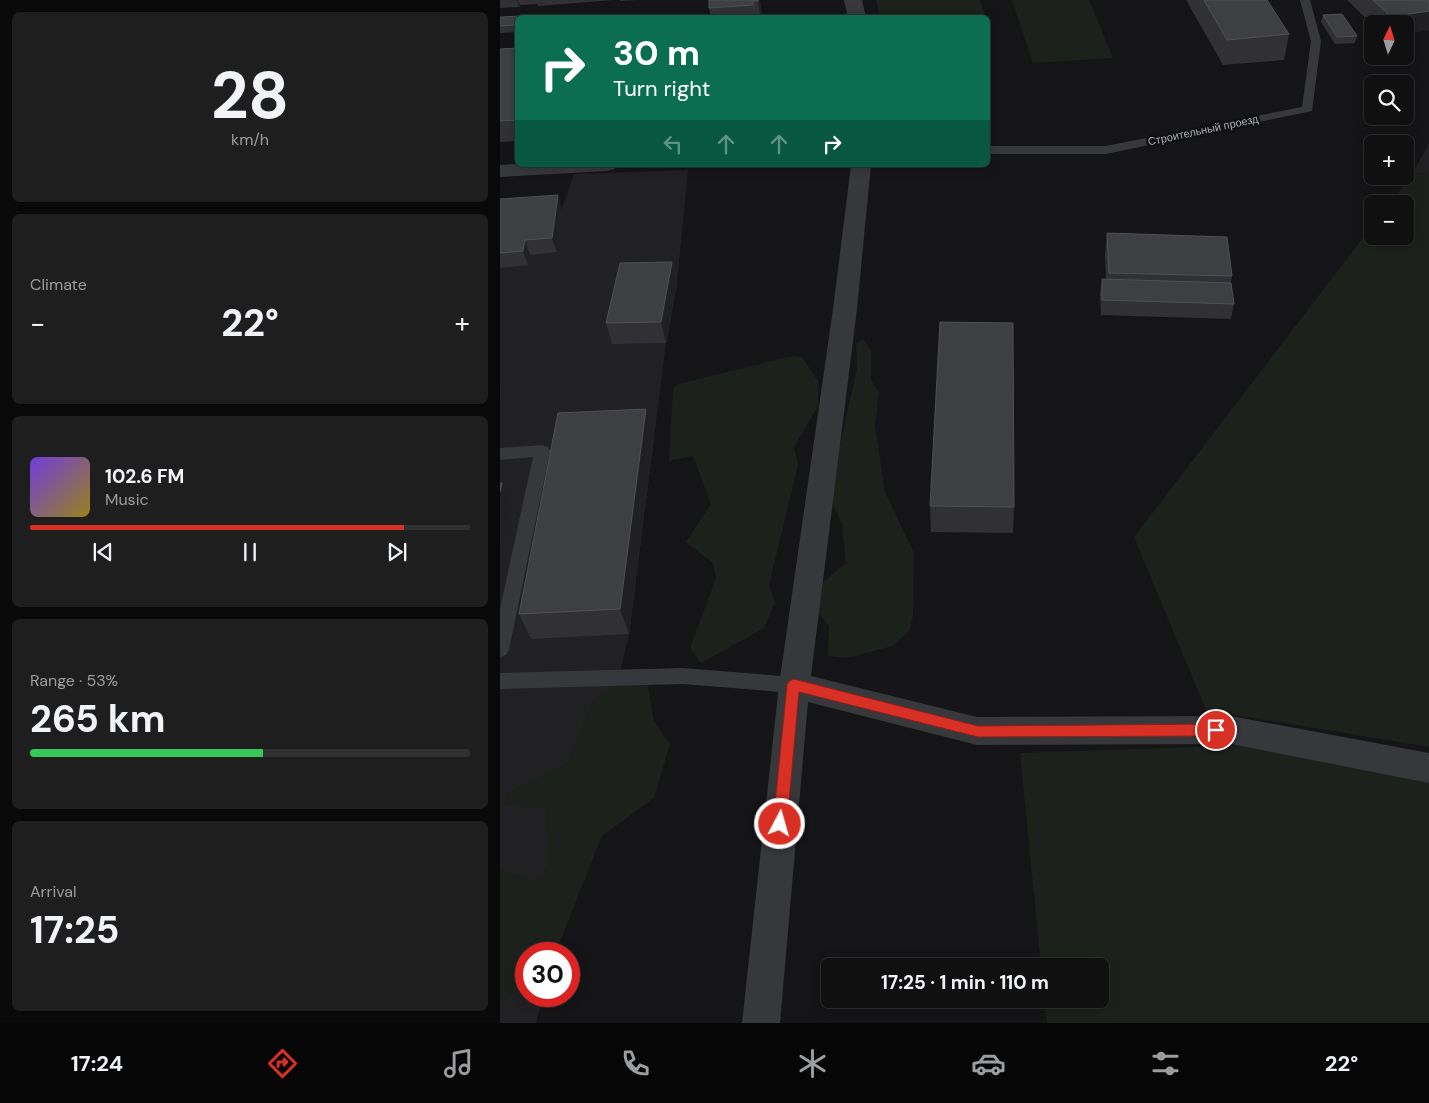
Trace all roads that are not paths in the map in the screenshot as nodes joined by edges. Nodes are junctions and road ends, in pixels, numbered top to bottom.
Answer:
1 (853, 0) edge
2 (1305, 0) edge
3 (856, 15) edge
4 (990, 150) edge
5 (564, 167) edge
6 (862, 167) edge
7 (500, 170) edge
8 (500, 454) edge
9 (500, 650) edge
10 (500, 681) edge
11 (794, 685) junction
12 (1429, 768) edge
13 (761, 1023) edge

1 - 3 street
2 - 4 lane, Строительный проезд
5 - 7 street
6 - 11 street
8 - 9 lane
10 - 11 lane
11 - 12 street
11 - 13 street

